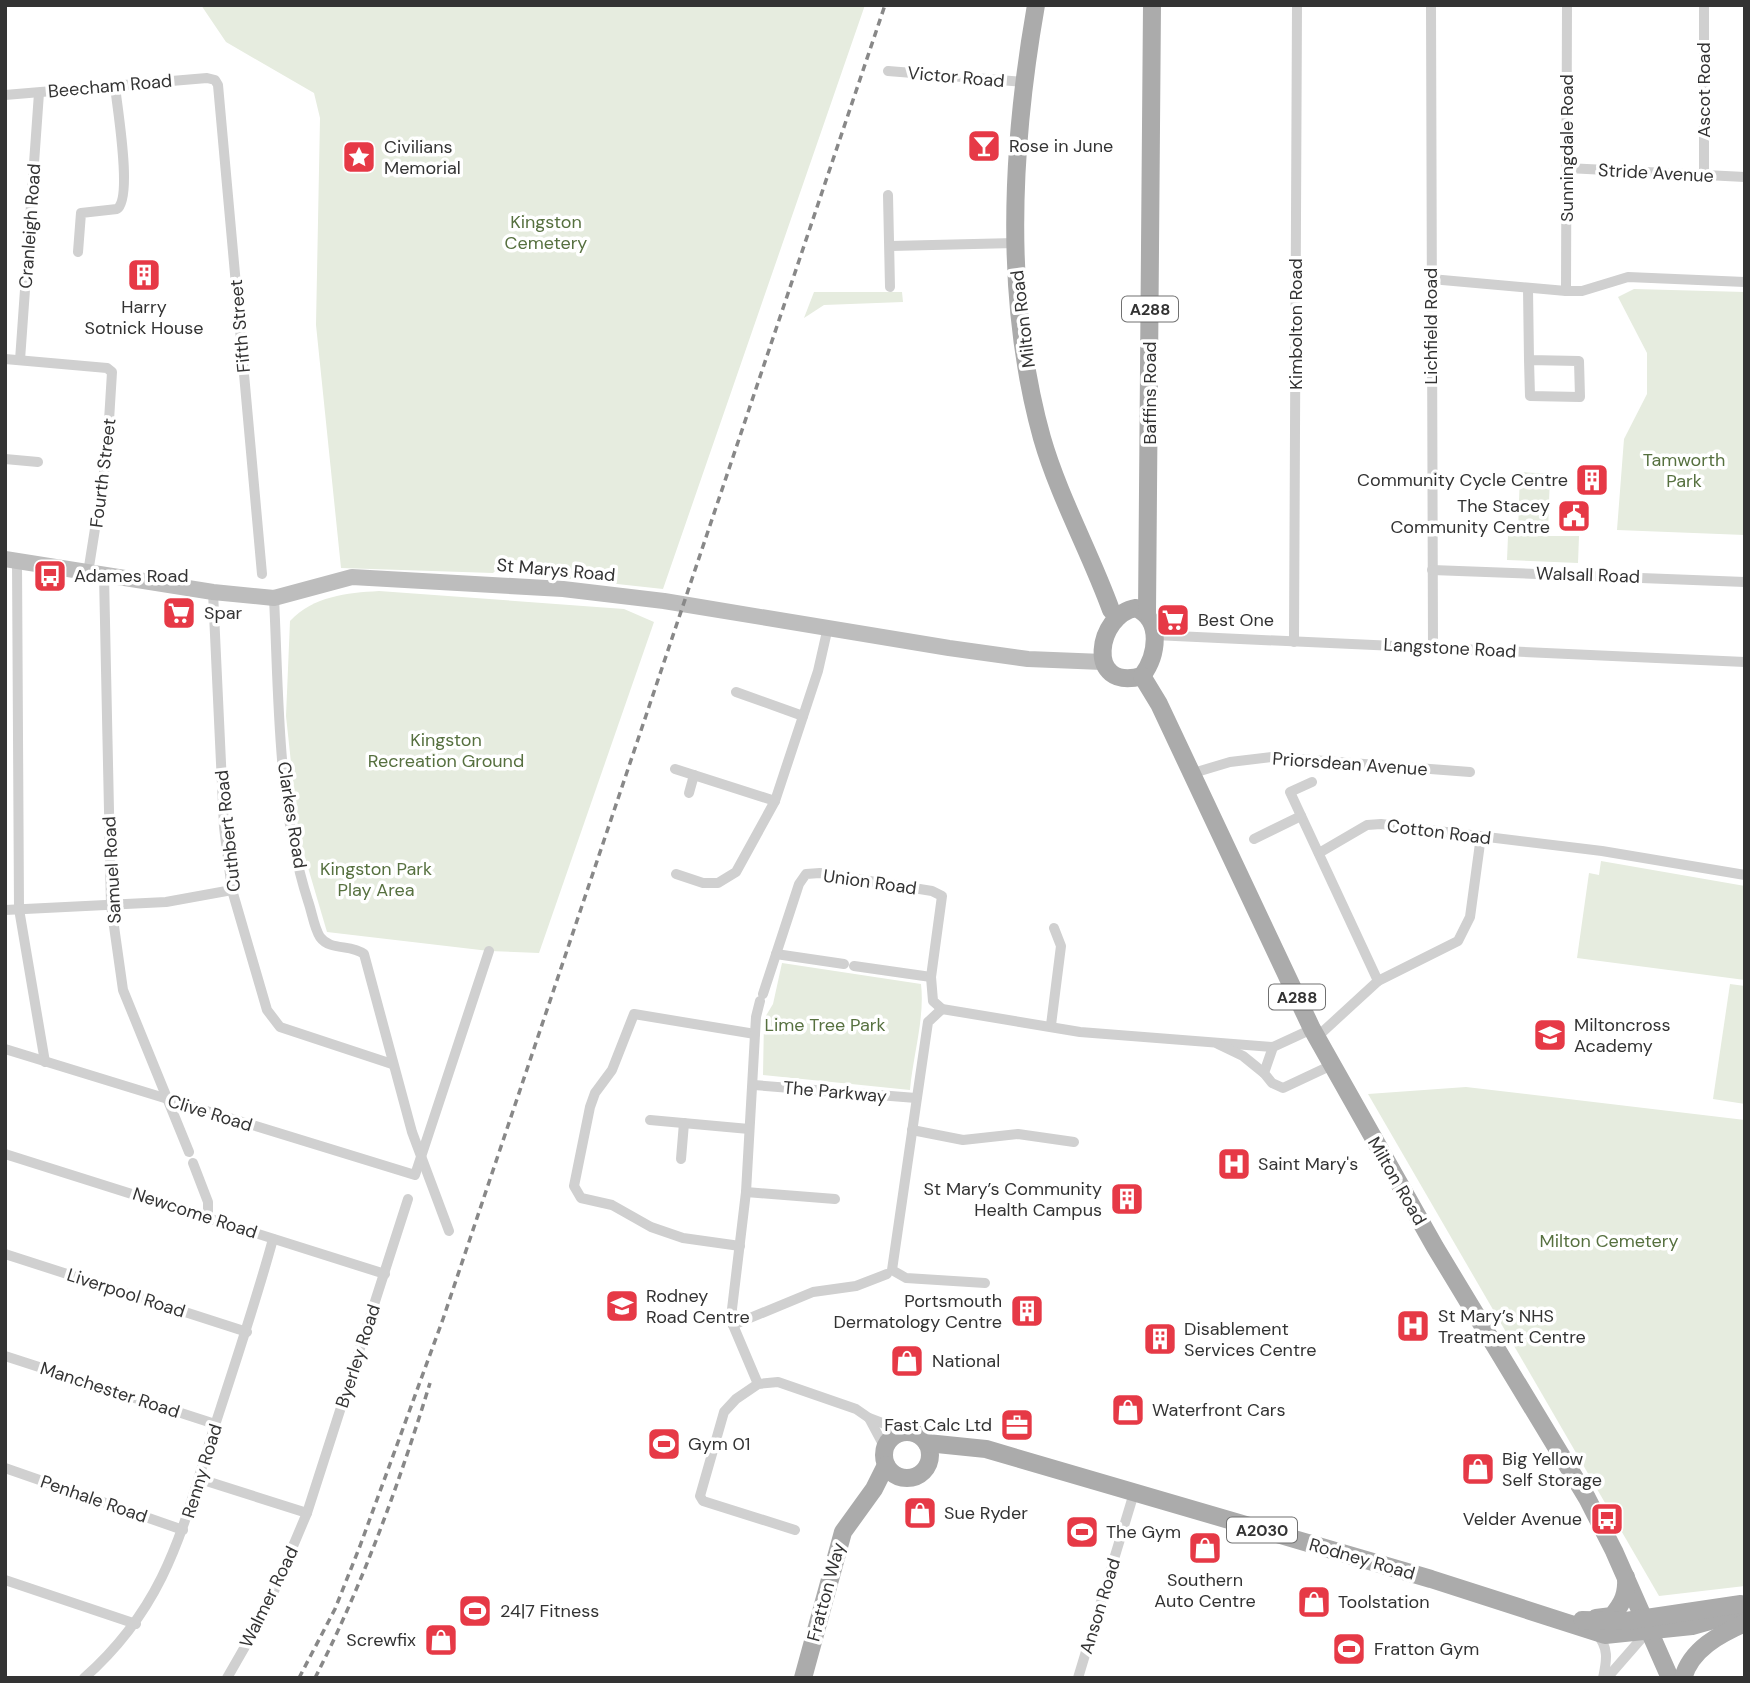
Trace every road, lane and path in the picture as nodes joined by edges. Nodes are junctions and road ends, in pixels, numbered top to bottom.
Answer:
1 (1036, 5) edge
2 (1153, 5) edge
3 (1297, 5) edge
4 (1431, 5) edge
5 (1567, 5) edge
6 (1704, 5) edge
7 (888, 71) dead end
8 (215, 80) joint
9 (1024, 82) junction
10 (115, 86) junction
11 (38, 93) junction
12 (5, 95) edge
13 (1567, 168) junction
14 (1704, 175) junction
15 (1745, 177) edge
16 (888, 195) dead end
17 (1015, 243) junction
18 (891, 246) junction
19 (78, 252) dead end
20 (1431, 279) junction
21 (1745, 282) edge
22 (890, 287) dead end
23 (1528, 289) junction
24 (1566, 291) junction
25 (5, 359) edge
26 (20, 360) junction
27 (1529, 360) junction
28 (5, 459) edge
29 (37, 462) dead end
30 (11, 561) edge
31 (1432, 569) junction
32 (96, 574) junction
33 (262, 574) dead end
34 (1745, 582) edge
35 (213, 592) junction
36 (274, 598) junction
37 (1147, 613) junction
38 (1118, 617) junction
39 (828, 627) junction
40 (1154, 635) junction
41 (1294, 642) junction
42 (1433, 647) junction
43 (1104, 662) junction
44 (1745, 662) edge
45 (1142, 676) junction
46 (736, 692) dead end
47 (803, 716) junction
48 (675, 768) dead end
49 (1470, 772) dead end
50 (1190, 774) junction
51 (694, 775) junction
52 (1312, 782) dead end
53 (689, 793) dead end
54 (775, 801) junction
55 (1301, 816) junction
56 (1480, 836) junction
57 (1254, 839) dead end
58 (1320, 853) junction
59 (676, 874) dead end
60 (1745, 875) edge
61 (232, 890) junction
62 (111, 905) junction
63 (19, 909) junction
64 (5, 910) edge
65 (1054, 928) dead end
66 (489, 951) dead end
67 (776, 954) junction
68 (931, 977) junction
69 (1378, 981) junction
70 (942, 1009) junction
71 (1051, 1025) junction
72 (1314, 1033) junction
73 (755, 1034) junction
74 (1209, 1040) junction
75 (1273, 1046) junction
76 (5, 1049) edge
77 (45, 1062) junction
78 (392, 1064) junction
79 (1332, 1065) junction
80 (1264, 1073) junction
81 (754, 1085) junction
82 (916, 1098) junction
83 (167, 1100) junction
84 (650, 1120) dead end
85 (684, 1123) junction
86 (749, 1129) junction
87 (912, 1130) junction
88 (1074, 1142) dead end
89 (189, 1152) dead end
90 (5, 1154) edge
91 (420, 1157) junction
92 (681, 1158) dead end
93 (193, 1163) dead end
94 (746, 1192) junction
95 (408, 1199) dead end
96 (835, 1199) dead end
97 (208, 1216) junction
98 (449, 1231) dead end
99 (273, 1239) junction
100 (740, 1246) junction
101 (5, 1254) edge
102 (889, 1272) junction
103 (385, 1274) junction
104 (985, 1283) dead end
105 (733, 1325) junction
106 (247, 1332) junction
107 (5, 1356) edge
108 (758, 1384) junction
109 (869, 1418) junction
110 (215, 1424) junction
111 (906, 1432) junction
112 (927, 1443) junction
113 (968, 1445) junction
114 (885, 1457) junction
115 (929, 1463) junction
116 (5, 1468) edge
117 (200, 1479) junction
118 (908, 1479) junction
119 (1134, 1493) junction
120 (857, 1510) junction
121 (307, 1513) junction
122 (183, 1530) junction
123 (794, 1530) dead end
124 (1626, 1576) junction
125 (5, 1580) edge
126 (1745, 1603) edge
127 (1745, 1611) edge
128 (1554, 1617) junction
129 (1745, 1623) edge
130 (136, 1624) junction
131 (1646, 1624) junction
132 (1596, 1633) junction
133 (84, 1678) edge
134 (226, 1678) edge
135 (803, 1678) edge
136 (1078, 1678) edge
137 (1605, 1678) edge
138 (1670, 1678) edge
139 (1684, 1678) edge

1 - 9 main road, Milton Road
2 - 37 main road, Baffins Road / A288
3 - 41 street, Kimbolton Road
4 - 20 street, Lichfield Road
5 - 13 street, Sunningdale Road
6 - 14 street, Ascot Road
7 - 9 street, Victor Road
8 - 10 street, Beecham Road
8 - 33 street, Fifth Street
9 - 17 main road, Milton Road
10 - 11 street, Beecham Road
10 - 19 street
11 - 12 street, Beecham Road
11 - 26 street, Cranleigh Road
13 - 14 street, Stride Avenue
13 - 24 street, Sunningdale Road
14 - 15 street, Stride Avenue
16 - 18 street
17 - 18 street
17 - 38 main road, Milton Road
18 - 22 street
20 - 23 street
20 - 31 street, Lichfield Road
21 - 24 street
23 - 24 street
23 - 27 street
25 - 26 street
26 - 32 street, Fourth Street
27 - 27 street
28 - 29 street
30 - 32 street, St Marys Road
30 - 63 street
31 - 34 street, Walsall Road
31 - 42 street, Lichfield Road
32 - 35 street, St Marys Road
32 - 62 street, Samuel Road
35 - 36 street, St Marys Road
35 - 61 street, Cuthbert Road
36 - 39 street, St Marys Road
36 - 78 street, Clarkes Road
37 - 38 main road
37 - 40 main road
38 - 43 main road
39 - 43 street, St Marys Road
39 - 47 street
40 - 41 street, Langstone Road
40 - 45 main road
41 - 42 street, Langstone Road
42 - 44 street, Langstone Road
43 - 45 main road
45 - 50 main road, Milton Road / A288
46 - 47 street
47 - 54 street
48 - 51 street
49 - 50 street, Priorsdean Avenue
50 - 72 main road, Milton Road / A288
51 - 53 street
51 - 54 street
52 - 55 street
54 - 59 street
55 - 57 street
55 - 58 street
56 - 58 street, Cotton Road
56 - 60 street, Cotton Road
56 - 69 street
58 - 69 street
61 - 62 street
61 - 78 street, Cuthbert Road
62 - 63 street
62 - 83 street, Samuel Road
63 - 64 street
63 - 77 street
65 - 71 street
66 - 91 street
67 - 68 street
67 - 68 street, Union Road
67 - 73 street, Union Road
68 - 70 street, Union Road
69 - 72 street
70 - 71 street
70 - 82 street
71 - 74 street
72 - 75 street
72 - 79 main road, Milton Road / A288
73 - 81 street, Union Road
73 - 100 street
74 - 75 street
74 - 80 street
75 - 80 street
76 - 77 street, Clive Road
77 - 83 street, Clive Road
78 - 91 street, Clarkes Road
79 - 80 street
79 - 124 main road, Milton Road / A288
81 - 82 street, The Parkway
81 - 86 street, Union Road
82 - 87 street
83 - 89 street, Samuel Road
83 - 91 street, Clive Road
84 - 85 street
85 - 86 street
85 - 92 street
86 - 94 street, Union Road
87 - 88 street
87 - 102 street
90 - 97 street, Newcome Road
91 - 98 street, Clarkes Road
93 - 97 street
94 - 96 street
94 - 100 street, Union Road
95 - 103 street, Byerley Road
97 - 99 street, Newcome Road
99 - 103 street, Newcome Road
99 - 106 street, Renny Road
100 - 105 street, Union Road
101 - 106 street, Liverpool Road
102 - 104 street
102 - 105 street
103 - 121 street, Byerley Road
105 - 108 street, Union Road
106 - 110 street, Renny Road
107 - 110 street, Manchester Road
108 - 109 street
108 - 123 street
109 - 111 street
109 - 114 street
110 - 117 street, Renny Road
111 - 112 main road, A2030
111 - 114 main road
112 - 113 main road, Rodney Road / A2030
112 - 115 main road
113 - 115 main road
113 - 119 main road, Rodney Road / A2030
114 - 118 main road
114 - 120 main road, Fratton Way
115 - 118 main road
116 - 122 street, Penhale Road
117 - 121 street
117 - 122 street, Renny Road
118 - 120 main road, Fratton Way
119 - 128 main road, Rodney Road / A2030
119 - 136 street, Anson Road
120 - 135 main road, Fratton Way
121 - 134 street, Walmer Road
122 - 130 street, Renny Road
124 - 128 main road, Rodney Road / A2030
124 - 131 main road, Milton Road / A288
125 - 130 street
126 - 131 main road, A2030
127 - 131 main road, A2030
128 - 131 main road, Rodney Road / A2030
128 - 132 main road, Rodney Road / A2030
129 - 139 main road
130 - 133 street, Renny Road
131 - 132 main road, Rodney Road / A2030
131 - 137 street
131 - 138 main road, Milton Road / A288
132 - 137 street

